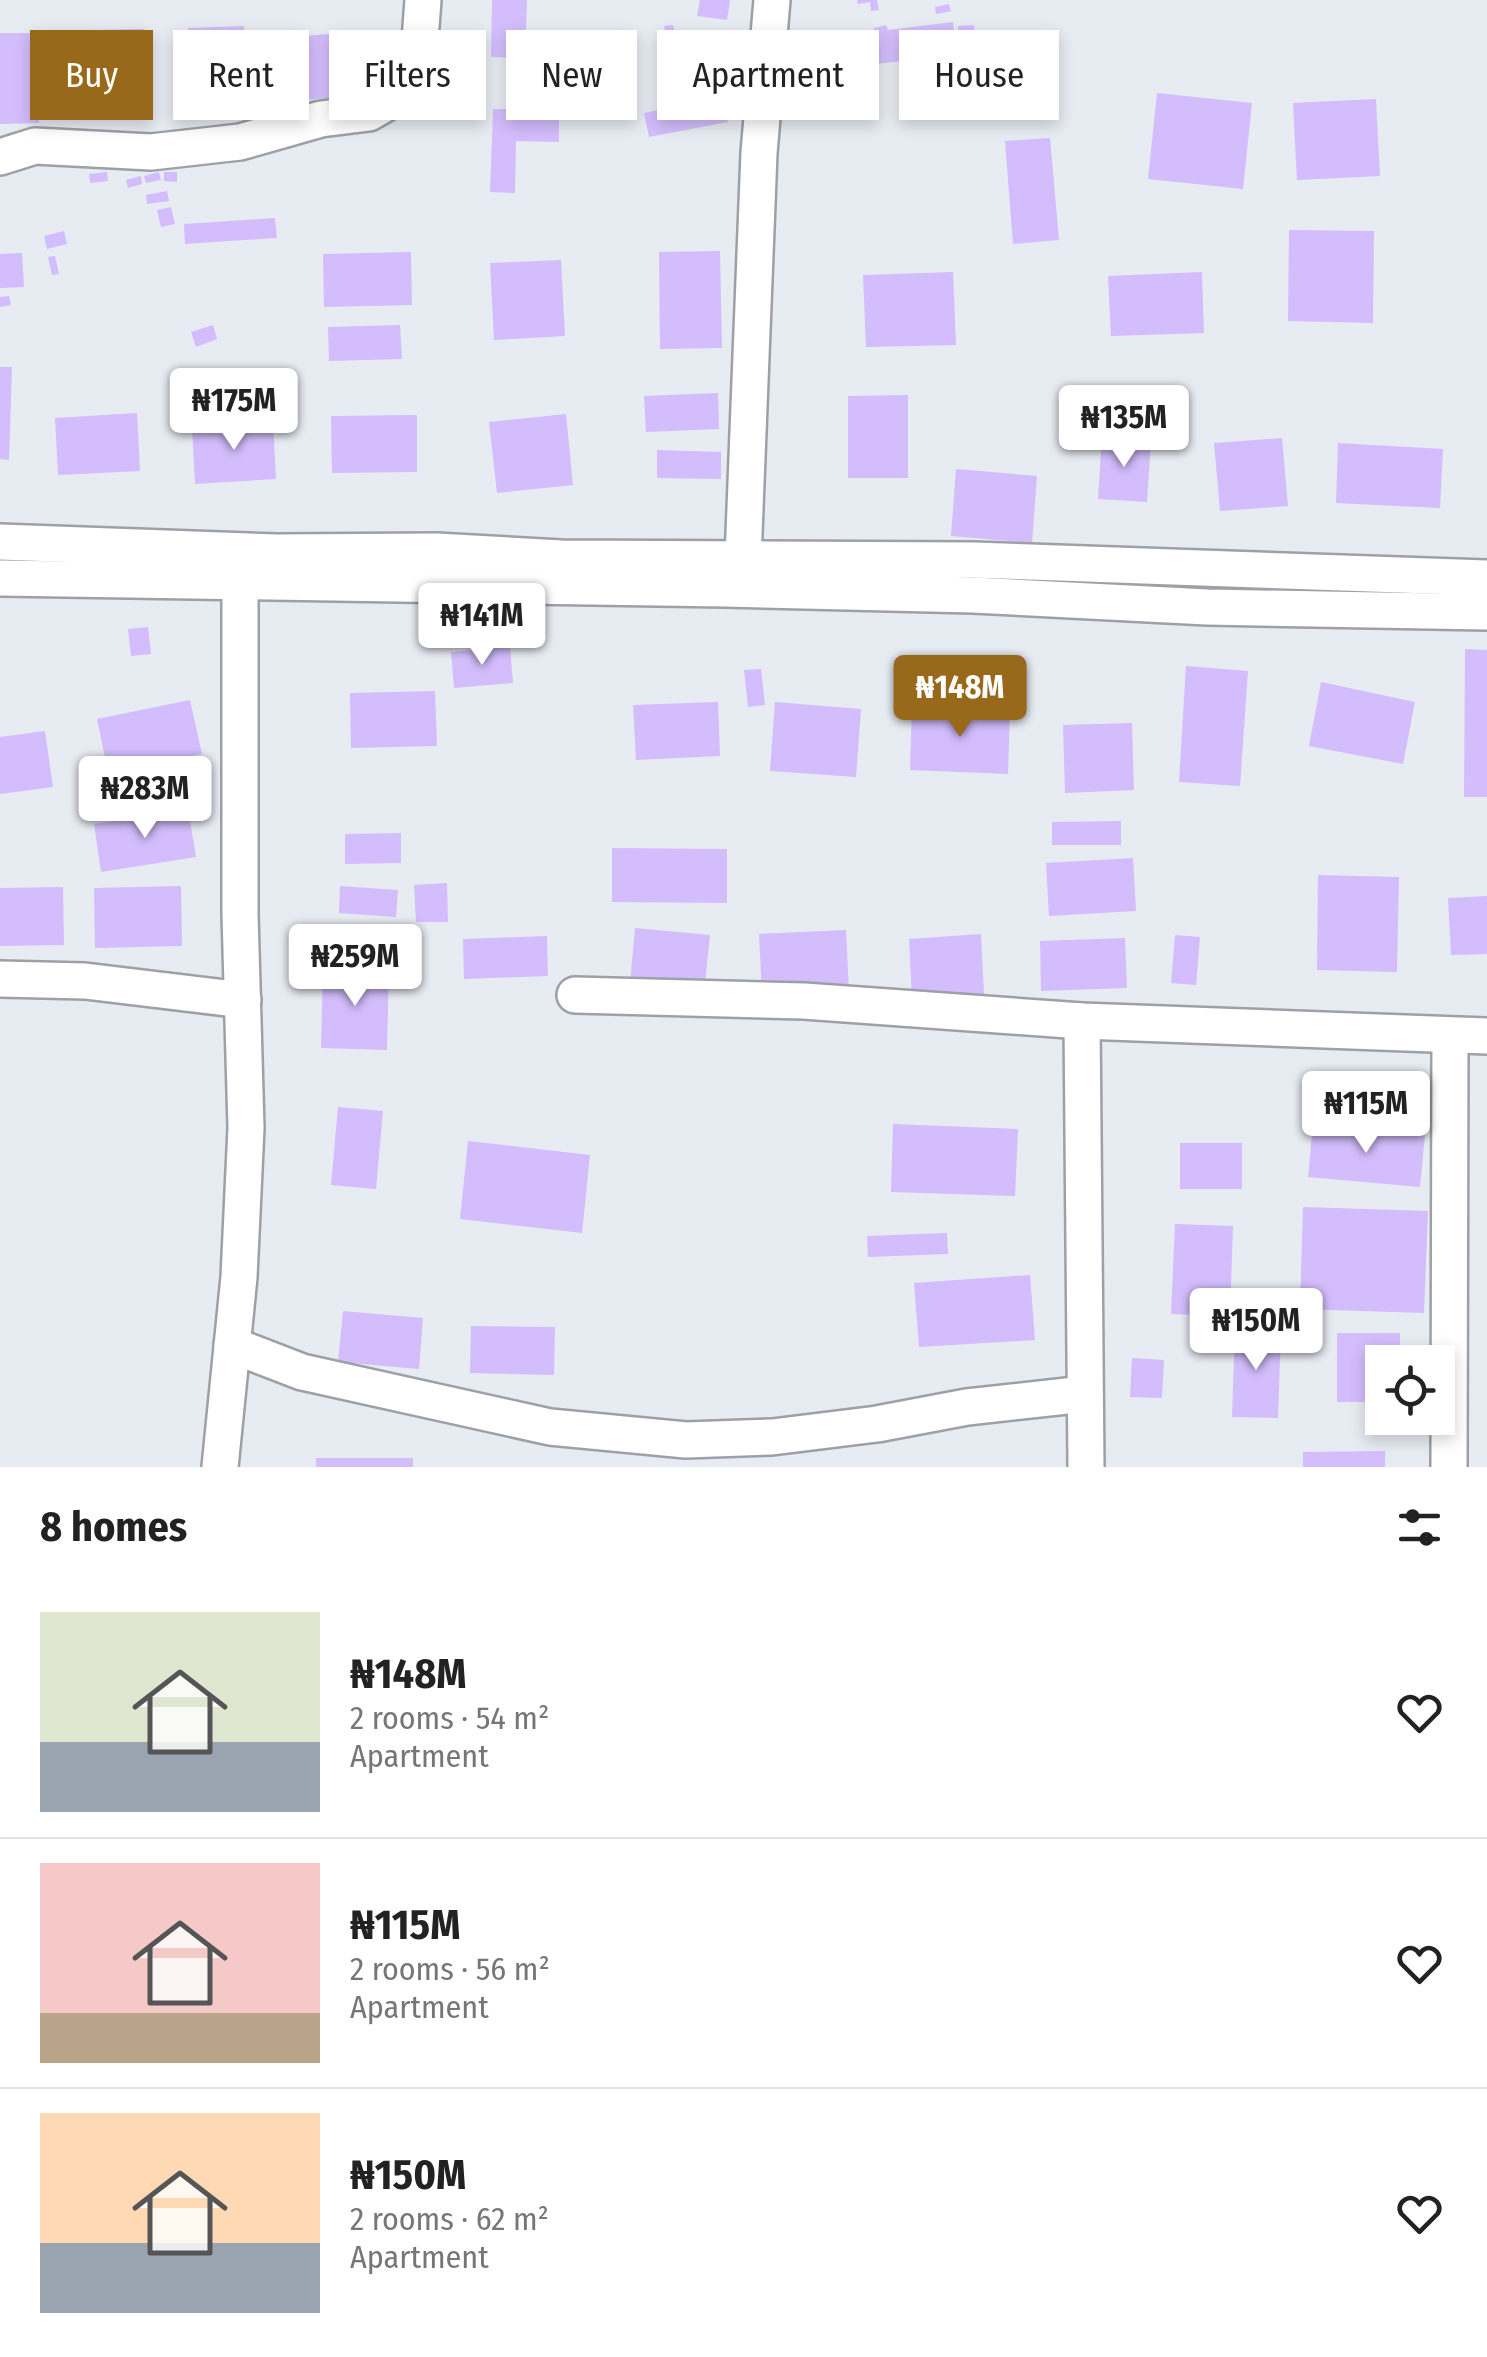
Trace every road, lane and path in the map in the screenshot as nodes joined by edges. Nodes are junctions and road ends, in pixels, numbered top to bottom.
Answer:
1 (423, 0) edge
2 (772, 0) edge
3 (0, 157) edge
4 (0, 542) edge
5 (743, 559) junction
6 (240, 567) junction
7 (0, 578) edge
8 (1487, 578) edge
9 (1487, 612) edge
10 (0, 979) edge
11 (575, 996) dead end
12 (243, 1000) junction
13 (1082, 1021) junction
14 (1450, 1036) junction
15 (1487, 1036) edge
16 (232, 1345) junction
17 (1085, 1394) junction
18 (220, 1467) edge
19 (1086, 1467) edge
20 (1450, 1467) edge

1 - 3 street
2 - 5 street
4 - 6 street
5 - 6 street
5 - 8 street
6 - 7 street
6 - 9 street
6 - 12 street
10 - 12 street
11 - 13 street
12 - 16 street
13 - 14 street
13 - 17 street
14 - 15 street
14 - 20 street
16 - 17 street
16 - 18 street
17 - 19 street

